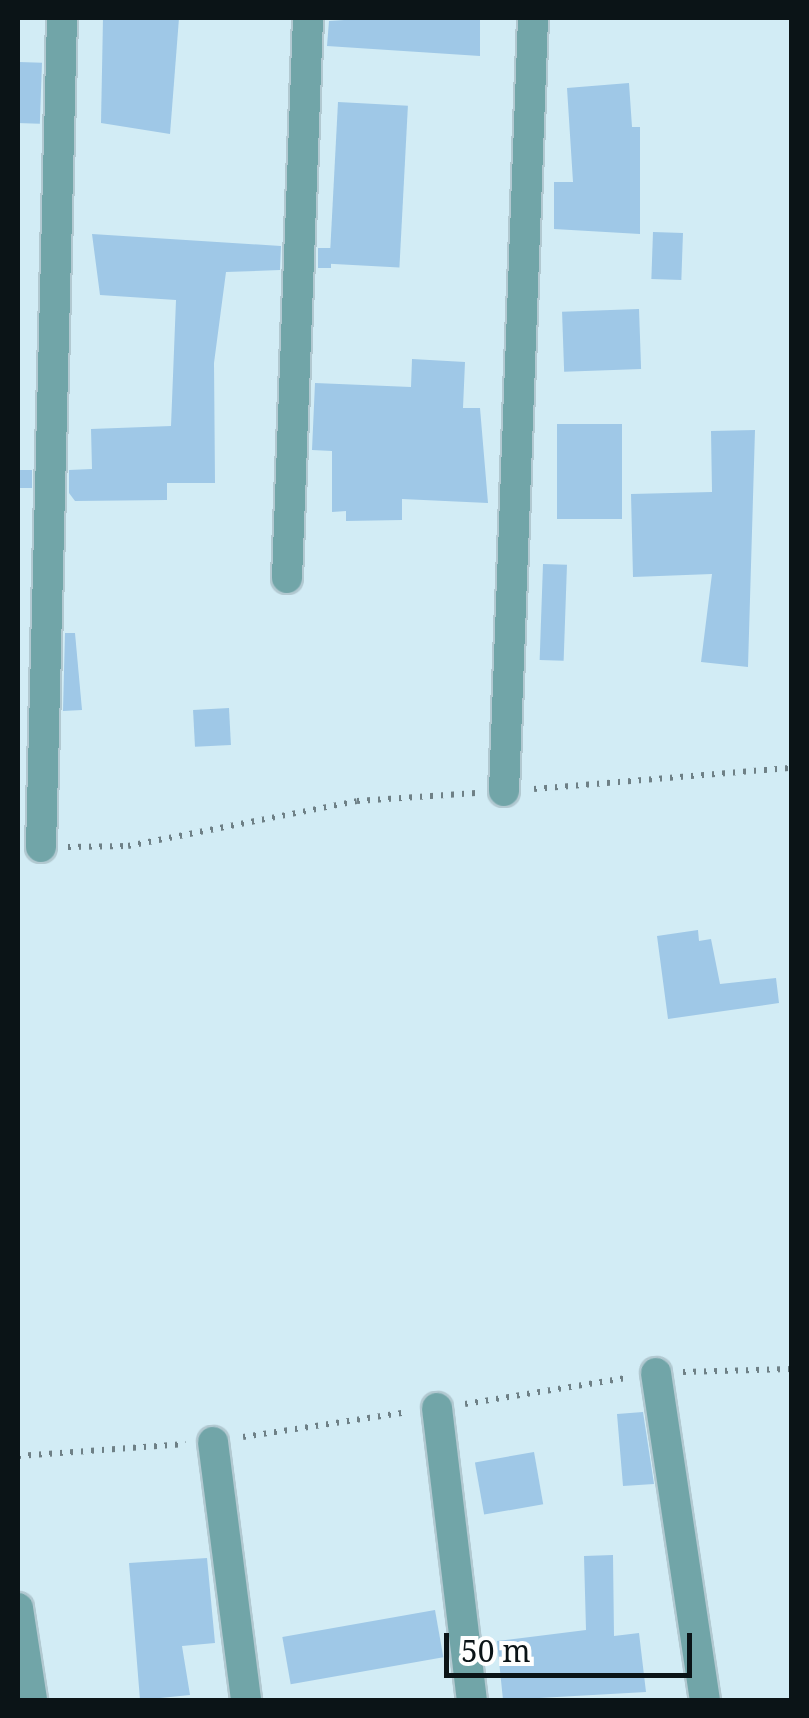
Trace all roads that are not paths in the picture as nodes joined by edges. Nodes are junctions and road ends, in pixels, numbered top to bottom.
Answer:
1 (62, 18) edge
2 (308, 18) edge
3 (534, 18) edge
4 (287, 578) dead end
5 (504, 791) road end
6 (40, 847) road end
7 (656, 1374) dead end
8 (436, 1408) dead end
9 (213, 1442) dead end
10 (18, 1608) edge
11 (32, 1700) edge
12 (246, 1700) edge
13 (472, 1700) edge
14 (705, 1700) edge

1 - 6 street
2 - 4 street
3 - 5 street
7 - 14 street
8 - 13 street
9 - 12 street
10 - 11 street

